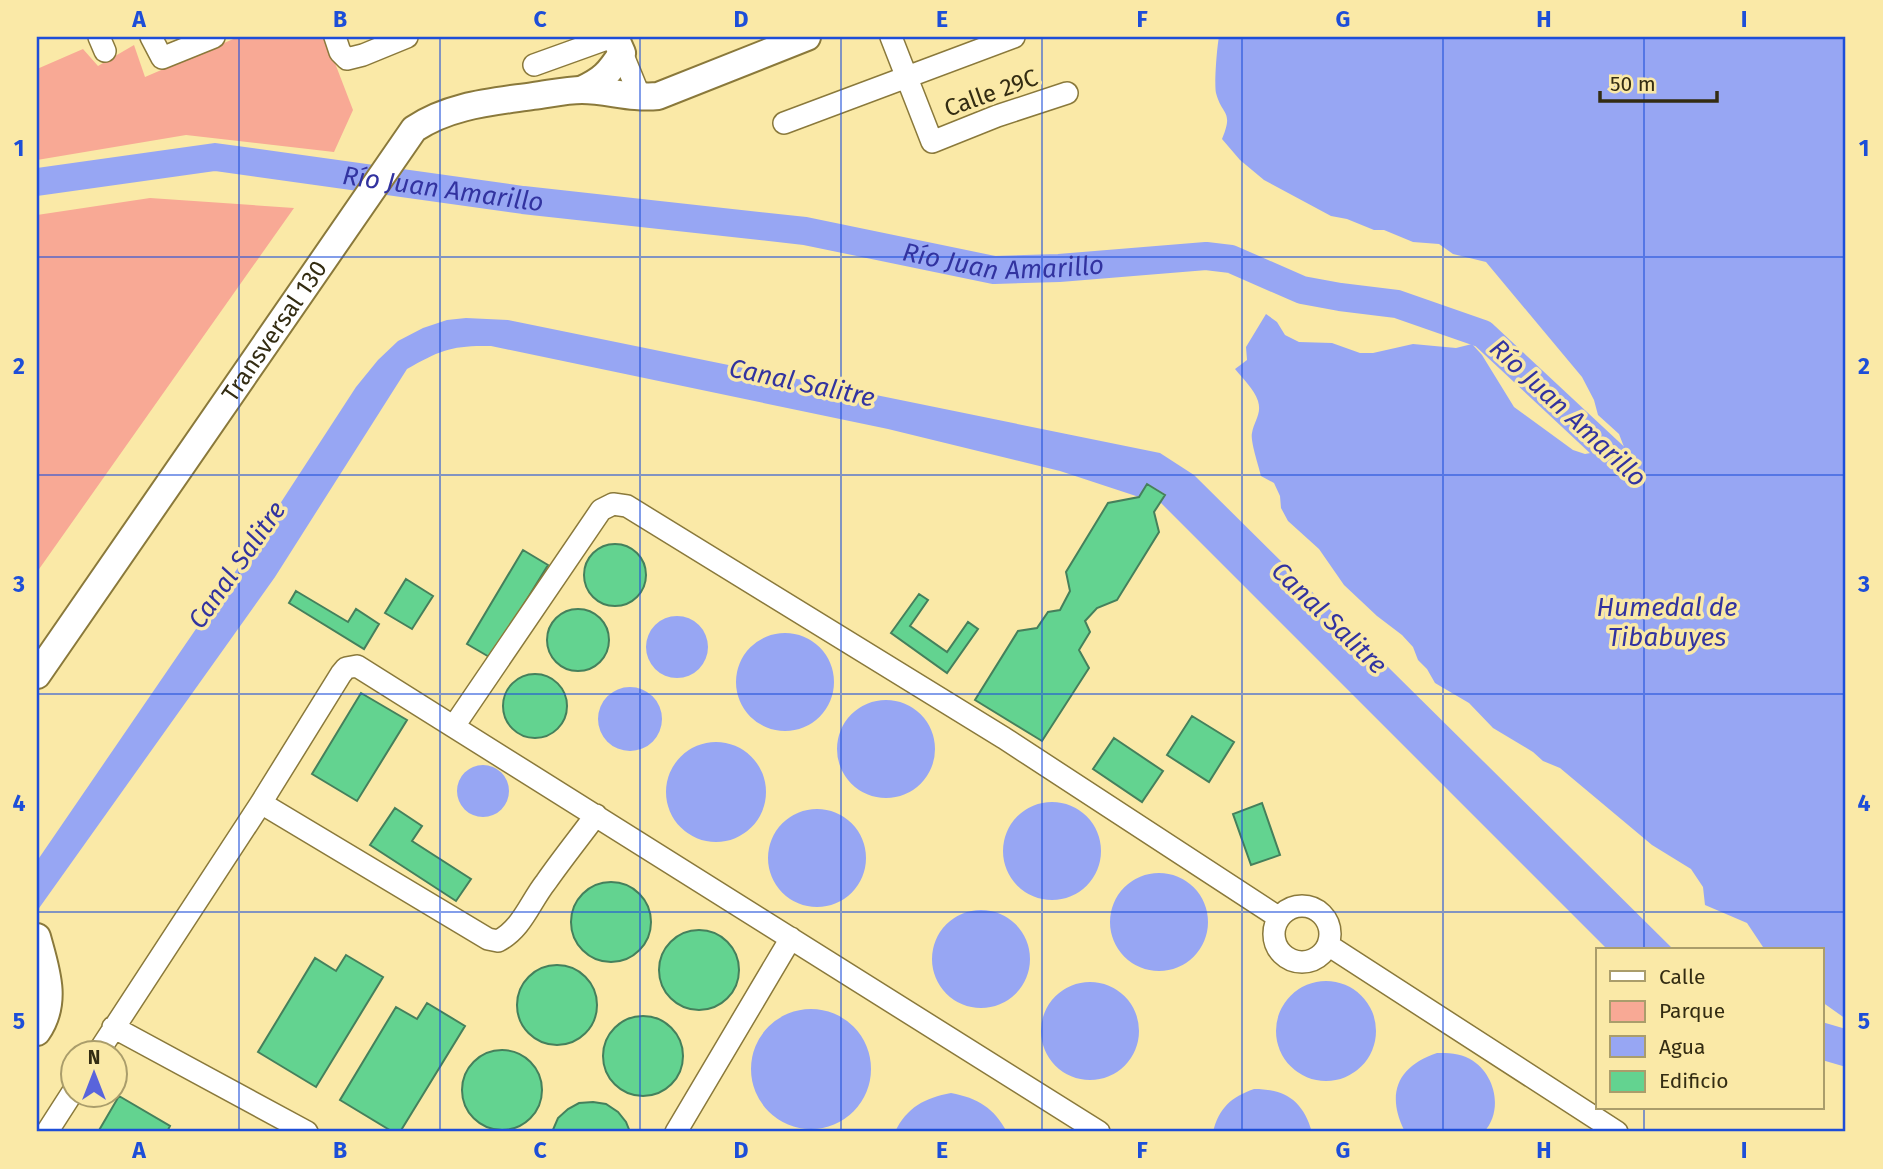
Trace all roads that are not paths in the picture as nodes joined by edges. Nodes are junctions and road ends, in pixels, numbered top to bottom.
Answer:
1 (151, 37) edge
2 (214, 37) edge
3 (335, 37) edge
4 (407, 37) edge
5 (807, 37) edge
6 (891, 37) edge
7 (1014, 37) edge
8 (616, 42) edge
9 (534, 65) dead end
10 (907, 76) junction
11 (581, 90) junction
12 (1067, 93) dead end
13 (640, 97) junction
14 (784, 123) dead end
15 (37, 675) edge
16 (454, 726) junction
17 (261, 803) junction
18 (596, 816) junction
19 (1278, 917) junction
20 (37, 937) edge
21 (791, 938) junction
22 (1328, 945) junction
23 (113, 1027) junction
24 (37, 1032) edge
25 (105, 1040) edge
26 (61, 1110) edge
27 (47, 1132) edge
28 (307, 1132) edge
29 (676, 1132) edge
30 (1099, 1132) edge
31 (1617, 1132) edge

1 - 2 street
3 - 4 street
5 - 13 main road, Transversal 130
6 - 10 street
7 - 10 street
8 - 9 street
8 - 11 main road, Transversal 130
8 - 13 street
10 - 12 street, Calle 29C
10 - 14 street
11 - 13 main road, Transversal 130
11 - 15 main road, Transversal 130
16 - 17 street
16 - 18 street
16 - 19 street
17 - 18 street
17 - 23 street
18 - 21 street
19 - 22 street
19 - 22 street
20 - 24 main road
21 - 29 street
21 - 30 street
22 - 31 street
23 - 25 street
23 - 28 street
26 - 27 street

